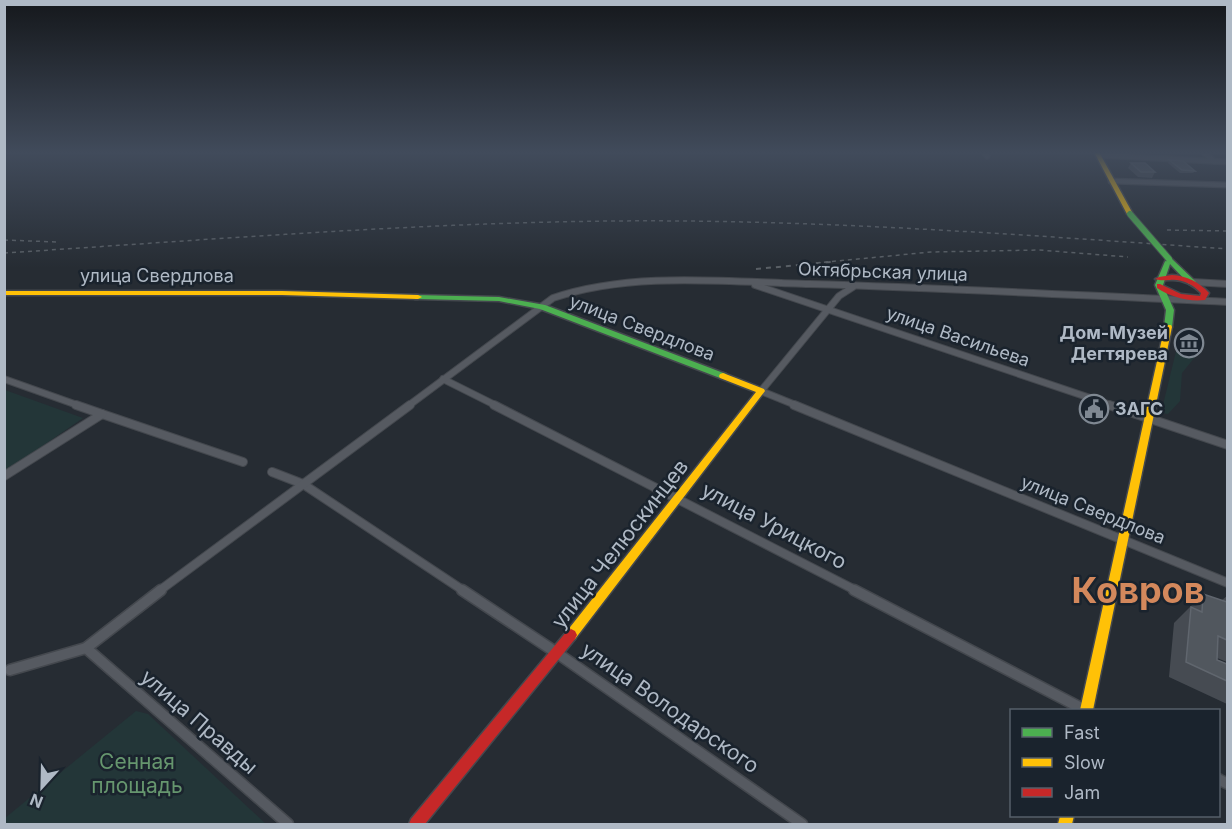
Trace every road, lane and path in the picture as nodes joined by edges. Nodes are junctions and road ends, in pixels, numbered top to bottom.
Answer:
1 (1117, 191) edge
2 (1169, 259) junction
3 (747, 282) junction
4 (1159, 282) junction
5 (1192, 282) junction
6 (1227, 284) edge
7 (854, 287) junction
8 (4, 293) edge
9 (1165, 299) junction
10 (1192, 299) junction
11 (1227, 302) edge
12 (542, 307) junction
13 (830, 310) junction
14 (1170, 310) junction
15 (4, 379) edge
16 (443, 379) junction
17 (761, 392) junction
18 (102, 414) junction
19 (1149, 417) junction
20 (1227, 445) edge
21 (243, 462) dead end
22 (272, 472) dead end
23 (4, 476) edge
24 (303, 484) junction
25 (680, 498) junction
26 (1123, 540) junction
27 (1227, 583) edge
28 (86, 648) junction
29 (557, 653) junction
30 (10, 670) dead end
31 (1082, 709) edge
32 (1086, 709) edge
33 (288, 825) edge
34 (416, 825) edge
35 (802, 825) edge

1 - 2 main road, bridge
2 - 4 main road
2 - 5 main road
3 - 7 street, Октябрьская улица
3 - 12 street, Октябрьская улица
3 - 13 street, улица Васильева
4 - 5 main road
4 - 9 main road
4 - 10 main road
5 - 6 street
5 - 10 main road
7 - 9 street, Октябрьская улица
7 - 13 street, улица Челюскинцев
8 - 12 main road, улица Свердлова
9 - 10 street, Октябрьская улица
9 - 14 main road
10 - 11 street, Октябрьская улица
10 - 14 main road
12 - 16 street, Октябрьская улица
12 - 17 main road, улица Свердлова
13 - 17 street, улица Челюскинцев
13 - 19 street, улица Васильева
14 - 19 main road
15 - 18 street
16 - 24 street, Октябрьская улица
16 - 25 street, улица Урицкого
17 - 25 main road, улица Челюскинцев
17 - 26 street, улица Свердлова
18 - 21 street
18 - 23 street
19 - 20 street, улица Васильева
19 - 26 main road
22 - 24 street, улица Володарского
24 - 28 street, Октябрьская улица
24 - 29 street, улица Володарского
25 - 29 main road, улица Челюскинцев
25 - 31 street, улица Урицкого
26 - 27 street, улица Свердлова
26 - 32 main road
28 - 30 street
28 - 33 street, улица Правды
29 - 34 main road, улица Челюскинцев
29 - 35 street, улица Володарского

